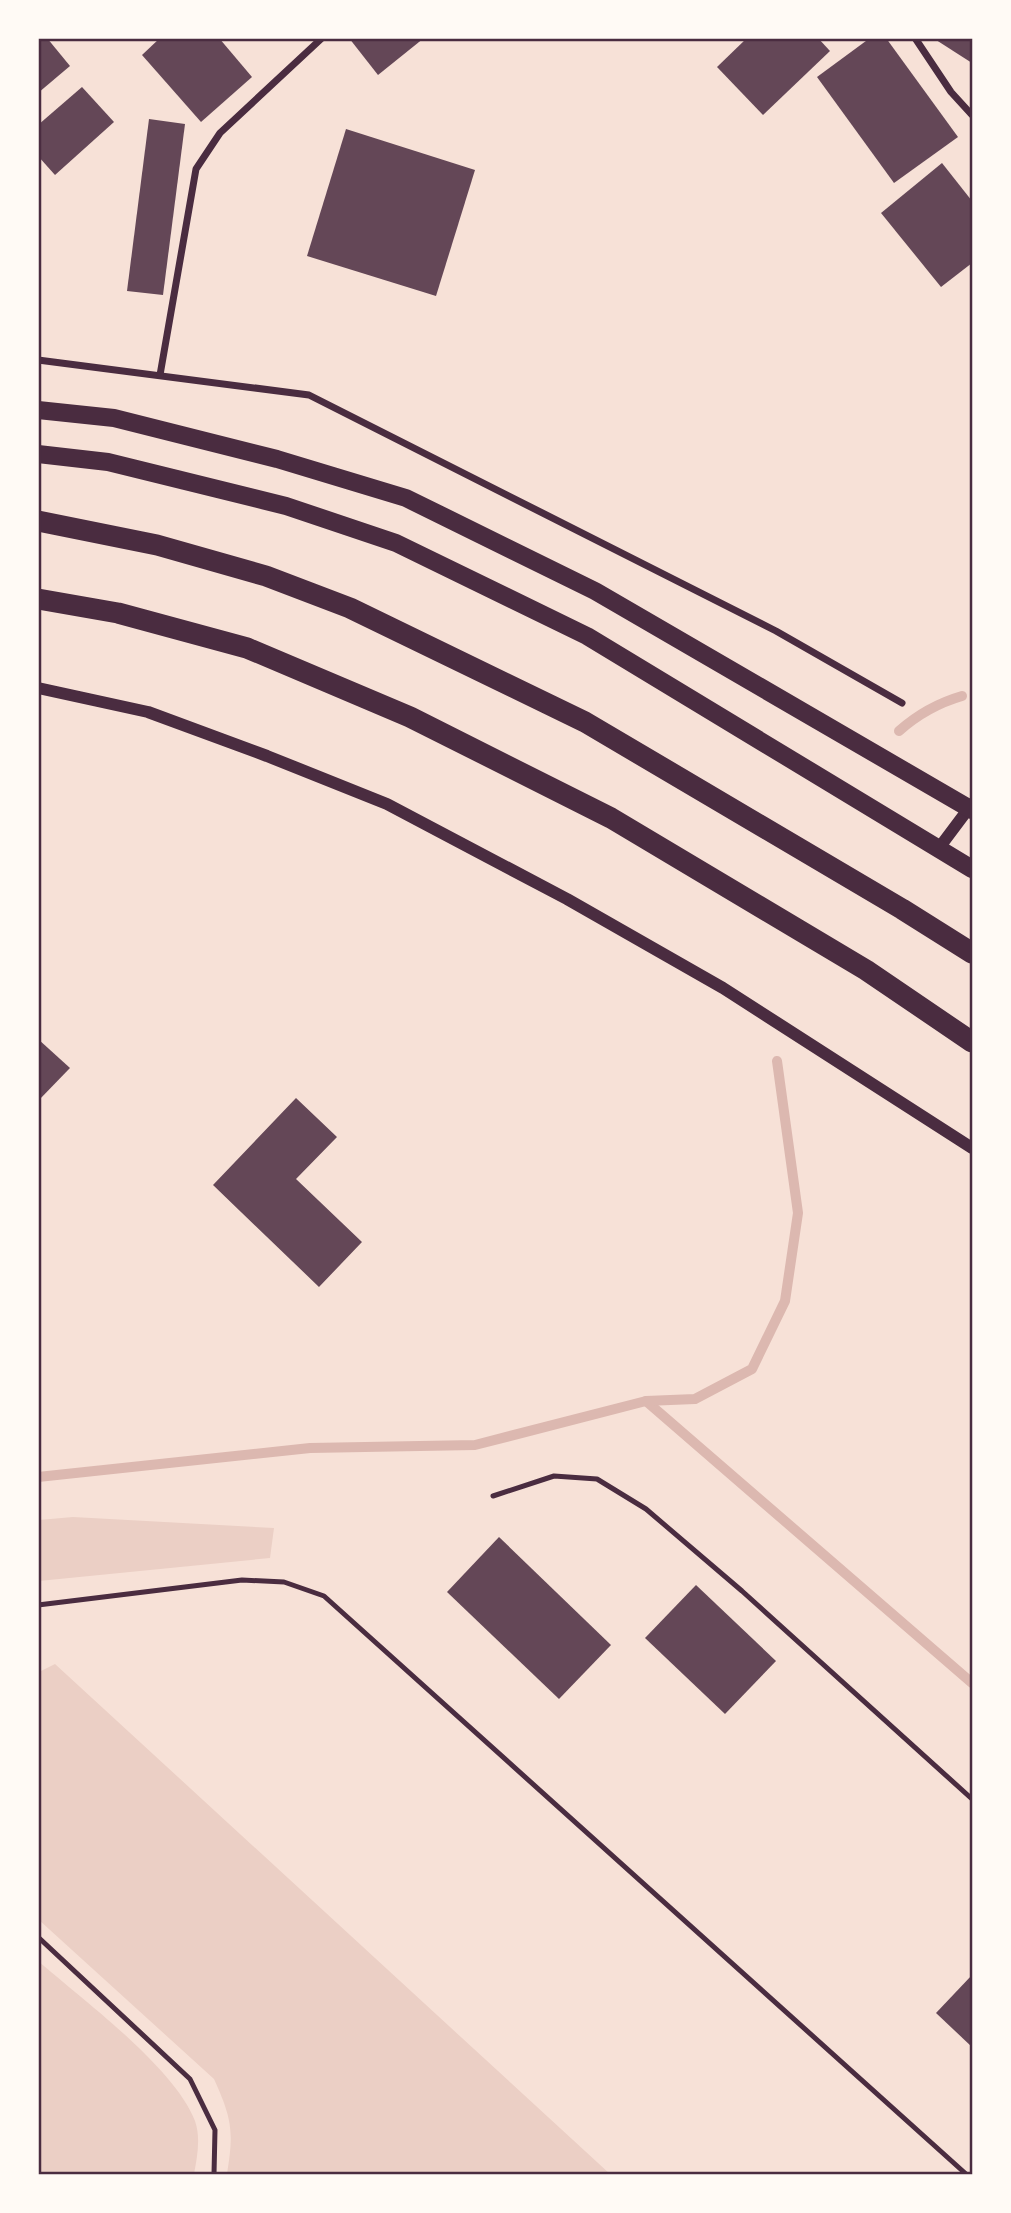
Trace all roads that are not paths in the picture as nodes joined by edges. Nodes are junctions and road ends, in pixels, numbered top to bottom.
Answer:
1 (322, 38) edge
2 (915, 38) edge
3 (972, 115) edge
4 (38, 360) edge
5 (160, 375) junction
6 (38, 411) edge
7 (38, 454) edge
8 (38, 521) edge
9 (38, 599) edge
10 (38, 688) edge
11 (902, 703) dead end
12 (971, 807) edge
13 (939, 848) junction
14 (972, 869) edge
15 (972, 953) edge
16 (972, 1042) edge
17 (972, 1148) edge
18 (493, 1496) dead end
19 (38, 1605) edge
20 (972, 1799) edge
21 (38, 1937) edge
22 (214, 2175) edge
23 (966, 2175) edge

1 - 5 street
2 - 3 street
4 - 5 street
5 - 11 street
6 - 12 main road
7 - 13 main road
8 - 15 highway
9 - 16 highway
10 - 17 street
12 - 13 street
13 - 14 main road
18 - 20 lane
19 - 23 lane
21 - 22 lane

